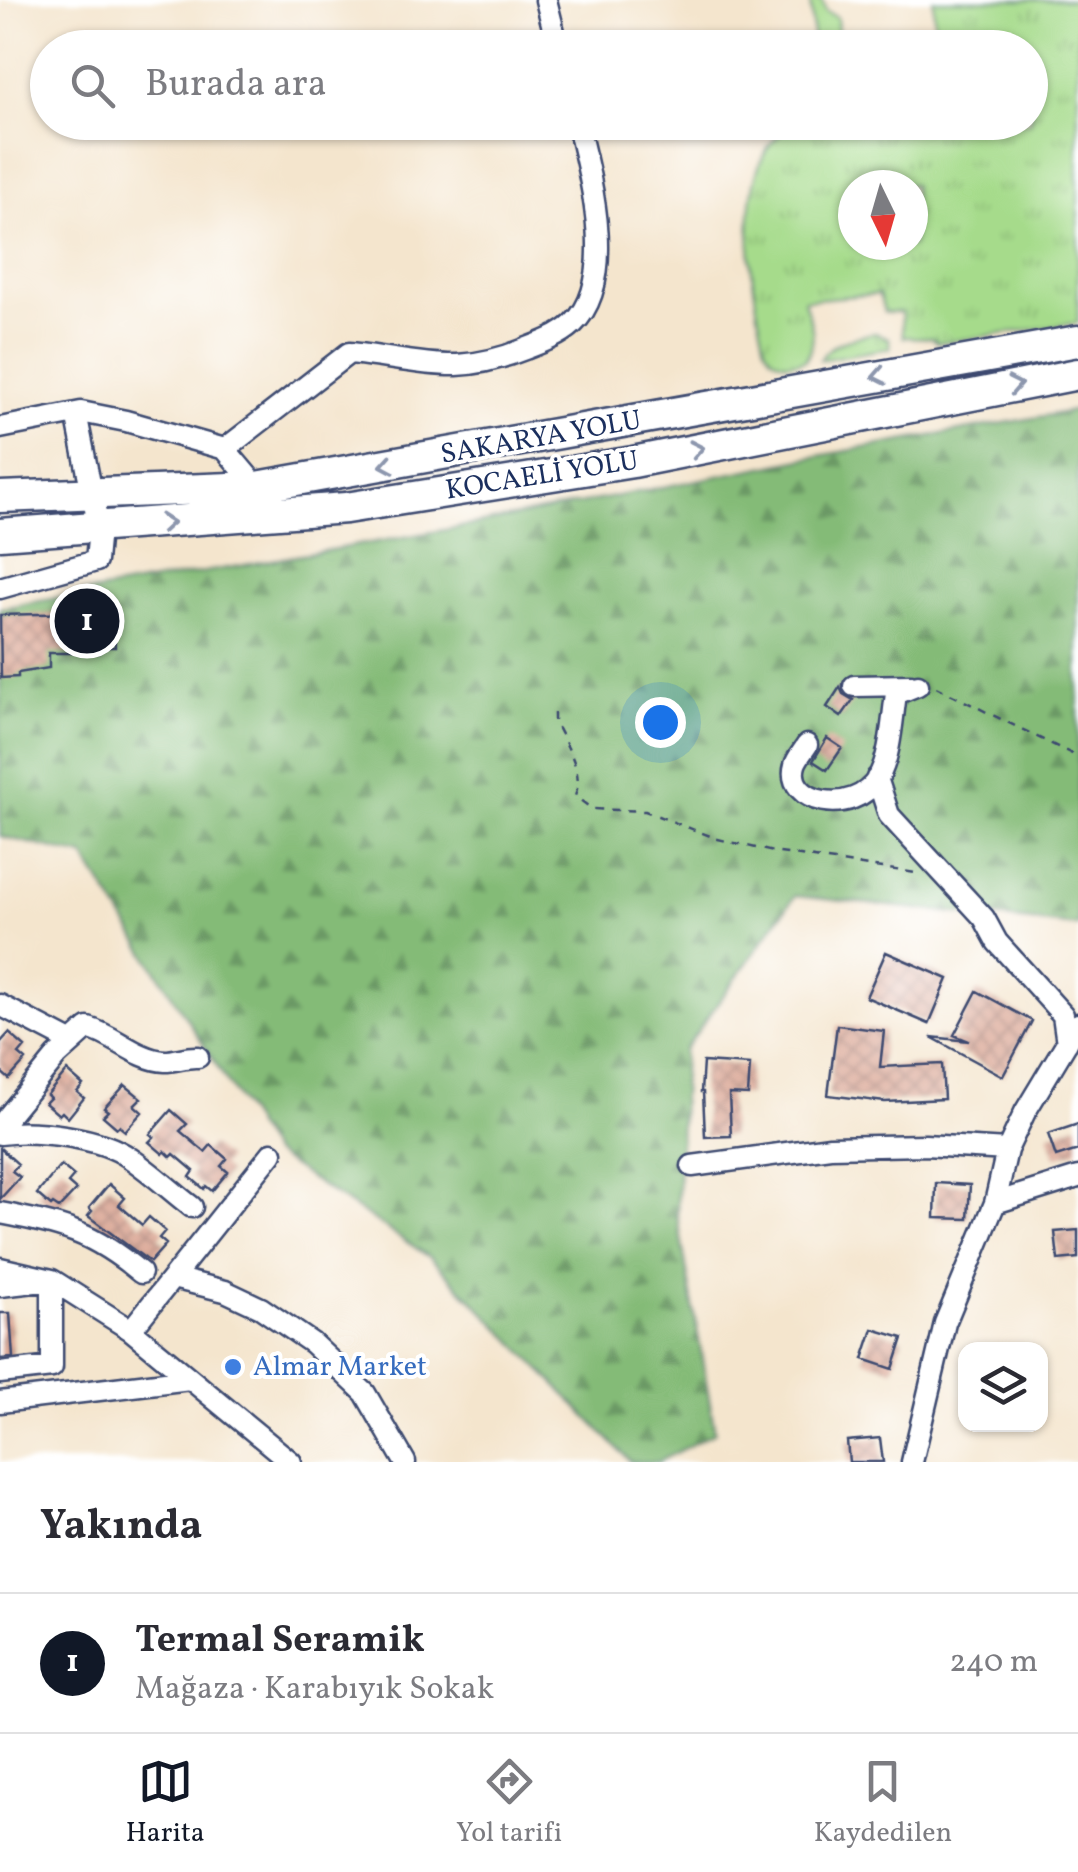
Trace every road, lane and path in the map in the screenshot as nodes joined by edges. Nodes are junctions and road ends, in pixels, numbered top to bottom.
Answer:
1 (546, 0) edge
2 (554, 30) edge
3 (582, 140) edge
4 (1078, 341) edge
5 (1078, 374) edge
6 (76, 413) junction
7 (0, 428) edge
8 (224, 449) junction
9 (257, 487) junction
10 (95, 495) junction
11 (0, 496) edge
12 (100, 528) junction
13 (0, 534) edge
14 (0, 588) edge
15 (918, 685) junction
16 (854, 686) dead end
17 (554, 713) dead end
18 (808, 745) dead end
19 (1078, 757) edge
20 (878, 778) junction
21 (942, 872) junction
22 (0, 1005) edge
23 (1078, 1024) edge
24 (1072, 1041) edge
25 (71, 1042) junction
26 (198, 1057) dead end
27 (3, 1114) edge
28 (0, 1134) edge
29 (1007, 1150) junction
30 (272, 1154) dead end
31 (692, 1166) dead end
32 (1078, 1176) edge
33 (996, 1203) junction
34 (192, 1207) dead end
35 (0, 1212) edge
36 (0, 1268) edge
37 (141, 1273) dead end
38 (173, 1278) junction
39 (52, 1280) junction
40 (0, 1286) edge
41 (131, 1330) junction
42 (0, 1373) edge
43 (190, 1379) junction
44 (0, 1402) edge
45 (292, 1462) edge
46 (405, 1462) edge
47 (912, 1462) edge

1 - 2 street
3 - 8 street
4 -> 9 highway, SAKARYA YOLU
12 -> 5 highway, KOCAELİ YOLU
6 - 7 street
6 - 8 street
6 - 10 street
8 - 9 street
9 - 10 highway, SAKARYA YOLU
10 - 11 highway, SAKARYA YOLU
10 - 12 street
12 - 13 highway, KOCAELİ YOLU
12 - 14 street
15 - 16 street
15 - 19 path
15 - 20 street
17 - 21 path
18 - 20 street
20 - 21 street
21 - 24 street
22 - 25 street
23 - 24 street
24 - 29 street
25 - 26 street
25 - 27 street
28 - 34 street
29 - 31 street
29 - 33 street
30 - 38 street
32 - 33 street
33 - 47 street
35 - 37 street
36 - 39 street
38 - 41 street
38 - 46 street
39 - 40 street
39 - 41 street
39 - 42 street
41 - 43 street
43 - 44 street
43 - 45 street

